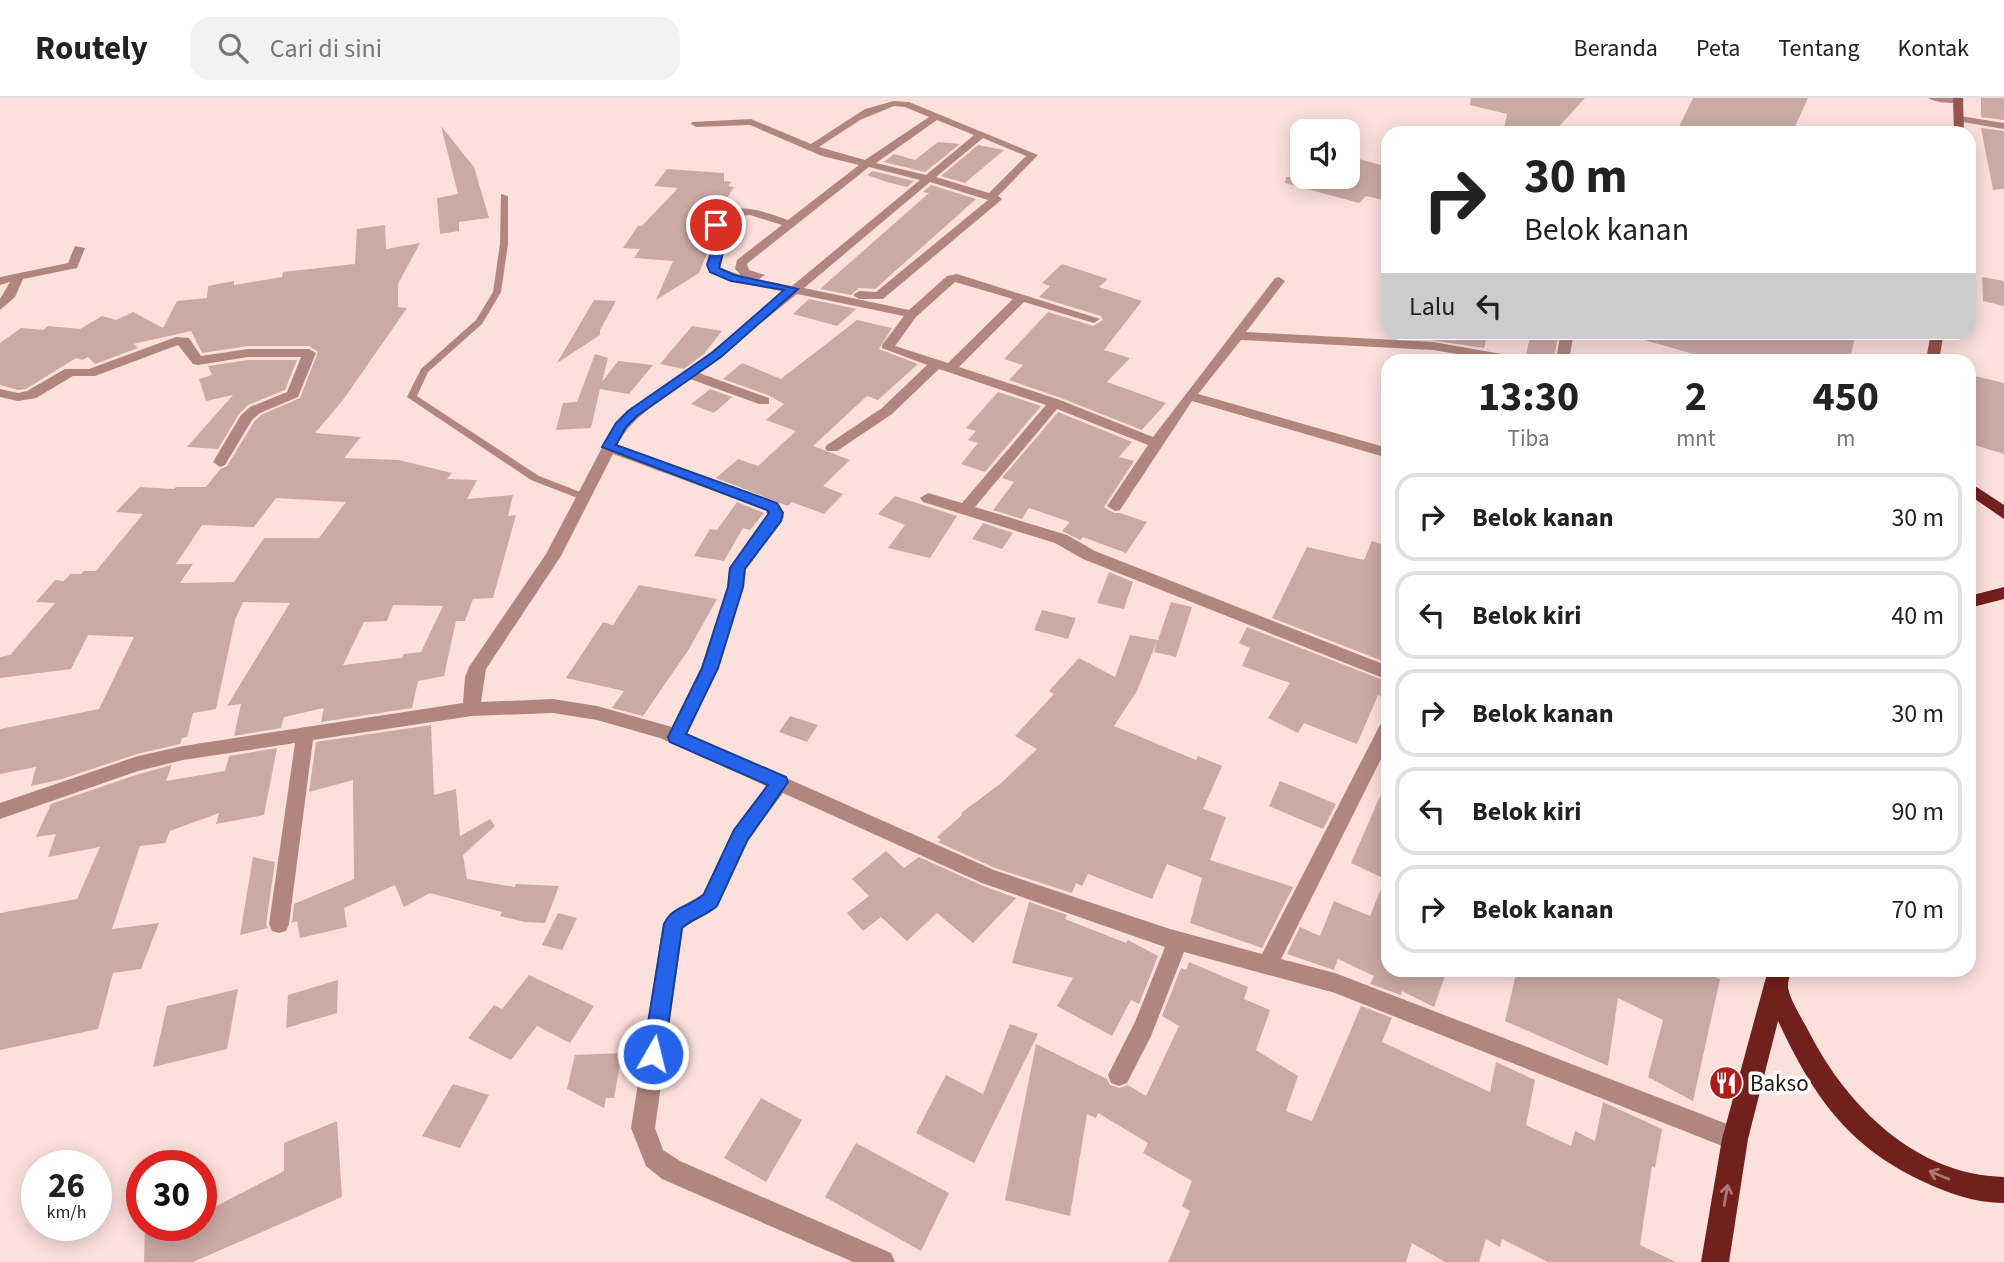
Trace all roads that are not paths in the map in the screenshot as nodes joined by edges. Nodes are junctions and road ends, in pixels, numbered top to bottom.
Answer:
1 (1933, 98) edge
2 (1959, 99) edge
3 (936, 116) junction
4 (1960, 119) junction
5 (696, 124) dead end
6 (1960, 126) edge
7 (2004, 126) edge
8 (982, 134) junction
9 (811, 148) junction
10 (867, 164) junction
11 (927, 178) junction
12 (504, 195) dead end
13 (991, 197) junction
14 (791, 224) junction
15 (79, 248) dead end
16 (18, 278) junction
17 (0, 281) edge
18 (1279, 281) dead end
19 (796, 286) junction
20 (1021, 298) junction
21 (0, 306) edge
22 (912, 314) junction
23 (1094, 319) dead end
24 (1237, 337) junction
25 (1479, 354) edge
26 (944, 365) junction
27 (688, 374) junction
28 (0, 393) edge
29 (1189, 396) junction
30 (764, 401) dead end
31 (1055, 403) junction
32 (1156, 443) junction
33 (609, 447) junction
34 (832, 448) dead end
35 (1381, 451) edge
36 (220, 461) dead end
37 (1976, 492) edge
38 (584, 497) junction
39 (928, 498) dead end
40 (1115, 506) dead end
41 (965, 509) junction
42 (2004, 513) edge
43 (2004, 593) edge
44 (1976, 599) edge
45 (1381, 670) edge
46 (472, 709) junction
47 (305, 734) junction
48 (676, 737) junction
49 (1381, 740) edge
50 (779, 782) junction
51 (0, 811) edge
52 (279, 924) dead end
53 (1178, 941) junction
54 (1267, 965) junction
55 (1778, 979) edge
56 (1119, 1075) dead end
57 (1735, 1139) junction
58 (2004, 1190) edge
59 (882, 1262) edge
60 (1715, 1262) edge

1 - 2 street
2 - 4 main road
3 - 8 street
3 - 9 street
3 - 10 street
4 - 6 main road
4 - 7 street
5 - 9 street
8 - 11 street
8 - 13 street
9 - 10 street
10 - 11 street
10 - 14 street
11 - 13 street
11 - 19 street
12 - 38 lane
13 - 19 street
14 - 19 street
14 - 19 street
15 - 16 street
16 - 17 street
16 - 21 street
18 - 24 street
19 - 22 street
19 - 27 street
20 - 22 street
20 - 23 street
20 - 26 street
22 - 26 street
24 - 25 street
24 - 29 street
26 - 31 street
26 - 34 street
27 - 30 street
27 - 33 street
28 - 36 street
29 - 32 street
29 - 35 street
31 - 32 street
31 - 41 street
32 - 40 street
33 - 38 street
33 - 48 street
37 - 42 highway
38 - 46 street
39 - 41 street
41 - 45 street
43 - 44 highway
46 - 47 street
46 - 48 street
47 - 51 street
47 - 52 street
48 - 50 street
49 - 54 street
50 - 53 street
50 - 59 street
53 - 54 street
53 - 56 street
54 - 57 street
55 - 57 highway
58 -> 55 highway
60 -> 57 highway

